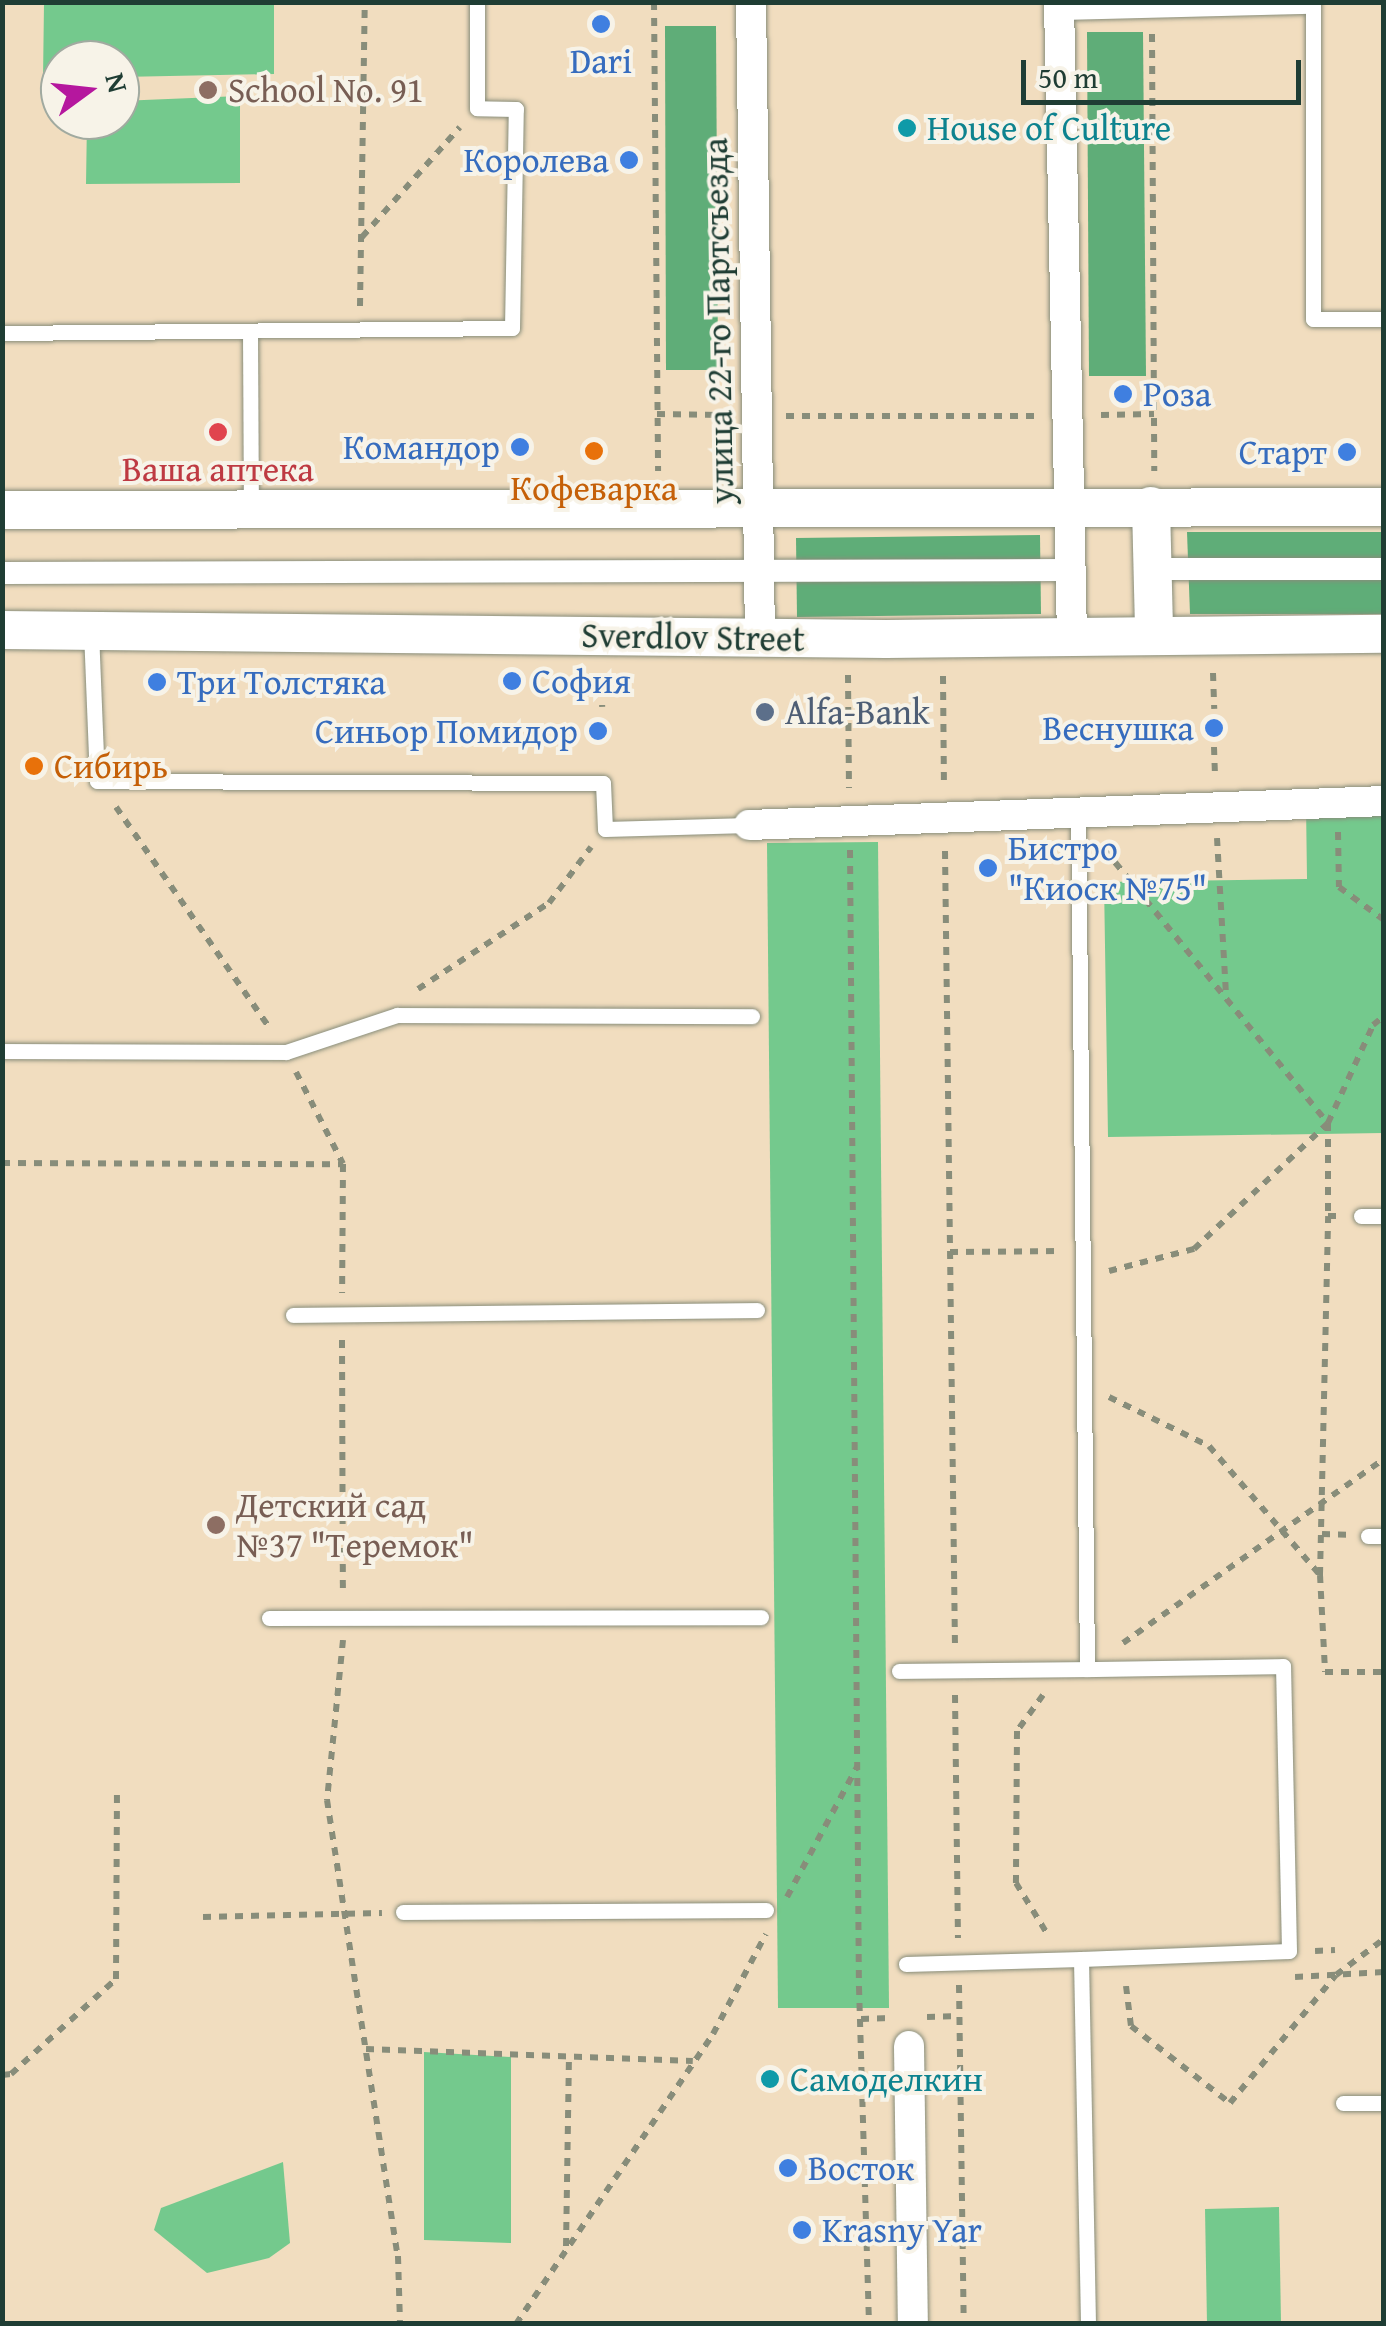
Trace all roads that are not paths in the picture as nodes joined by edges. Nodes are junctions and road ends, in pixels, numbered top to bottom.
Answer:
1 (477, 2) edge
2 (751, 2) edge
3 (1312, 4) edge
4 (1059, 7) edge
5 (1384, 319) edge
6 (250, 331) junction
7 (2, 334) edge
8 (1153, 489) junction
9 (1066, 506) junction
10 (1384, 507) edge
11 (759, 509) junction
12 (2, 510) edge
13 (251, 510) junction
14 (1384, 568) edge
15 (1152, 569) junction
16 (1065, 570) junction
17 (757, 573) junction
18 (2, 574) edge
19 (90, 629) junction
20 (2, 630) edge
21 (1154, 634) junction
22 (1384, 634) edge
23 (1072, 637) junction
24 (760, 638) junction
25 (1384, 801) edge
26 (1078, 816) junction
27 (748, 825) joint
28 (752, 1016) dead end
29 (2, 1050) edge
30 (1361, 1216) road end
31 (1384, 1216) edge
32 (756, 1310) dead end
33 (293, 1315) dead end
34 (761, 1617) dead end
35 (269, 1618) dead end
36 (1087, 1669) junction
37 (899, 1671) dead end
38 (766, 1910) dead end
39 (403, 1912) road end
40 (1082, 1959) junction
41 (906, 1964) dead end
42 (908, 2046) dead end
43 (1343, 2103) dead end
44 (1384, 2103) edge
45 (913, 2324) edge
46 (1088, 2324) edge

1 - 6 lane
2 - 11 street, улица 22-го Партсъезда
3 - 4 lane
3 - 5 lane
4 - 9 street
6 - 7 lane
6 - 13 lane
8 - 9 street
8 - 10 street
8 - 15 street
9 - 11 street
9 - 16 street
11 - 13 street
11 - 17 street, улица 22-го Партсъезда
12 - 13 street
14 - 15 street
15 - 21 street
16 - 17 street
16 - 23 street
17 - 18 street
17 - 24 street, улица 22-го Партсъезда
19 - 20 street, Sverdlov Street
19 - 24 street, Sverdlov Street
19 - 27 lane
21 - 22 street, Sverdlov Street
21 - 23 street, Sverdlov Street
23 - 24 street, Sverdlov Street
25 - 26 street
26 - 27 street
26 - 36 lane
28 - 29 lane
30 - 31 lane
32 - 33 lane
34 - 35 lane
36 - 37 lane
36 - 40 lane
38 - 39 lane
40 - 41 lane
40 - 46 lane
42 - 45 street
43 - 44 lane

